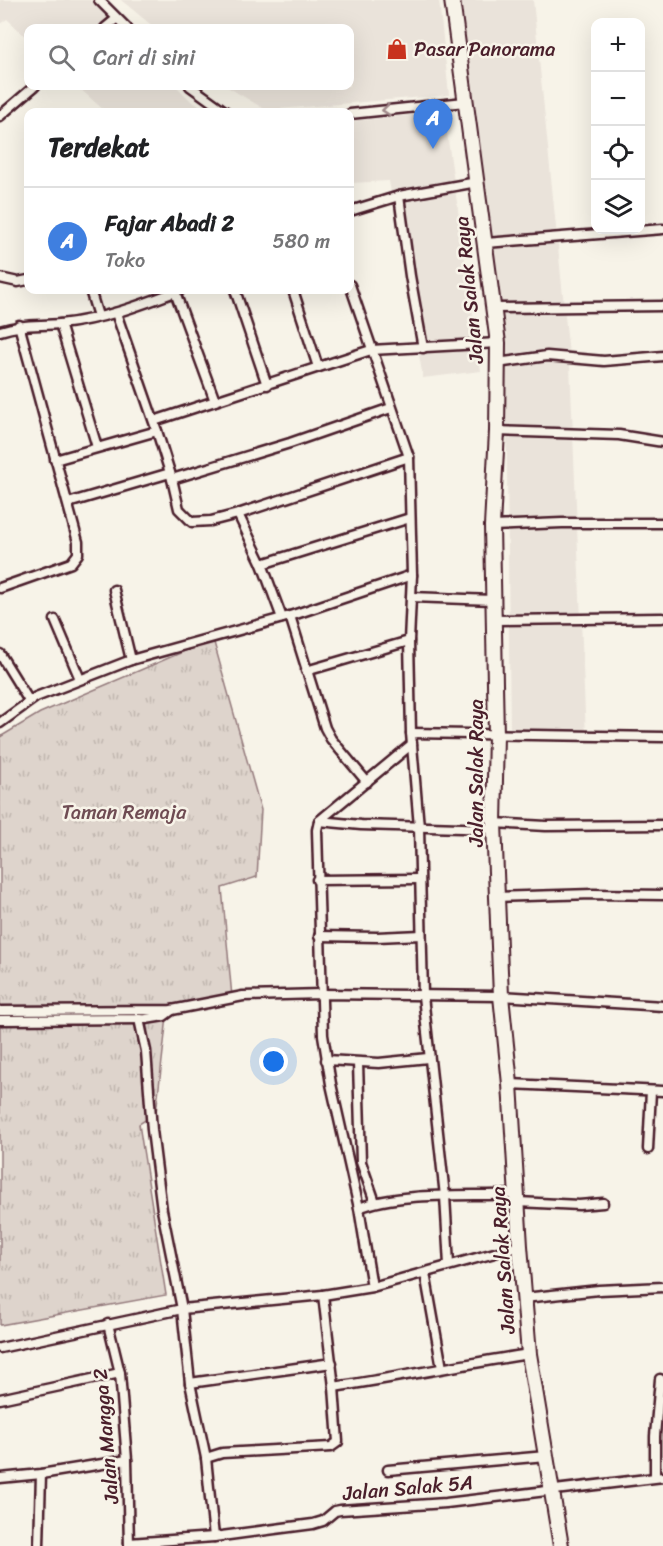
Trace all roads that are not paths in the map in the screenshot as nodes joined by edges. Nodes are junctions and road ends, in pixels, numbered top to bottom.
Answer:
1 (99, 0) edge
2 (452, 0) edge
3 (116, 19) junction
4 (110, 24) edge
5 (122, 24) edge
6 (30, 90) edge
7 (196, 90) edge
8 (465, 102) junction
9 (220, 108) edge
10 (354, 114) edge
11 (0, 116) edge
12 (477, 182) junction
13 (399, 196) junction
14 (354, 210) edge
15 (663, 229) edge
16 (486, 243) junction
17 (0, 278) edge
18 (24, 281) edge
19 (91, 294) edge
20 (169, 294) edge
21 (178, 294) edge
22 (236, 294) edge
23 (294, 294) edge
24 (353, 294) edge
25 (663, 306) edge
26 (494, 308) junction
27 (116, 313) junction
28 (98, 316) junction
29 (60, 324) junction
30 (19, 325) junction
31 (0, 331) edge
32 (498, 343) junction
33 (423, 348) junction
34 (371, 350) junction
35 (663, 356) edge
36 (497, 363) junction
37 (318, 367) junction
38 (267, 385) junction
39 (215, 401) junction
40 (391, 408) junction
41 (153, 421) junction
42 (157, 430) junction
43 (497, 431) junction
44 (663, 442) edge
45 (97, 447) junction
46 (409, 457) junction
47 (55, 459) junction
48 (171, 476) junction
49 (68, 503) junction
50 (238, 514) junction
51 (410, 518) junction
52 (663, 523) edge
53 (492, 526) junction
54 (262, 564) junction
55 (412, 575) junction
56 (0, 588) edge
57 (114, 590) dead end
58 (411, 597) junction
59 (493, 600) junction
60 (286, 617) junction
61 (662, 618) edge
62 (55, 620) dead end
63 (494, 620) junction
64 (409, 641) junction
65 (0, 654) edge
66 (131, 660) junction
67 (306, 671) junction
68 (80, 679) junction
69 (29, 701) junction
70 (1, 721) edge
71 (411, 733) junction
72 (496, 736) junction
73 (663, 737) edge
74 (412, 744) junction
75 (367, 782) junction
76 (319, 821) junction
77 (663, 825) edge
78 (494, 826) junction
79 (419, 827) junction
80 (419, 879) junction
81 (317, 880) junction
82 (663, 896) edge
83 (496, 897) junction
84 (421, 934) junction
85 (319, 936) junction
86 (321, 994) junction
87 (423, 996) junction
88 (501, 996) junction
89 (663, 1006) edge
90 (172, 1010) junction
91 (0, 1011) edge
92 (138, 1019) junction
93 (0, 1020) edge
94 (428, 1058) junction
95 (326, 1060) junction
96 (358, 1063) junction
97 (510, 1084) junction
98 (651, 1091) junction
99 (663, 1091) edge
100 (648, 1149) dead end
101 (445, 1196) junction
102 (518, 1198) junction
103 (375, 1202) junction
104 (603, 1203) dead end
105 (359, 1208) junction
106 (520, 1246) junction
107 (449, 1265) junction
108 (424, 1273) junction
109 (372, 1287) junction
110 (663, 1287) edge
111 (323, 1295) junction
112 (524, 1298) junction
113 (182, 1309) junction
114 (108, 1324) junction
115 (0, 1348) edge
116 (529, 1354) junction
117 (332, 1363) junction
118 (442, 1368) junction
119 (120, 1373) junction
120 (660, 1379) dead end
121 (190, 1383) junction
122 (334, 1387) junction
123 (0, 1399) edge
124 (546, 1456) junction
125 (206, 1458) junction
126 (127, 1460) junction
127 (388, 1470) dead end
128 (41, 1474) junction
129 (659, 1477) edge
130 (0, 1478) edge
131 (552, 1491) junction
132 (557, 1527) junction
133 (214, 1537) junction
134 (129, 1545) edge
135 (39, 1546) edge
136 (550, 1546) edge
137 (561, 1546) edge
138 (572, 1546) edge

1 - 3 street
2 - 8 main road, Jalan Salak Raya
3 - 4 street
3 - 5 street
6 - 11 street
7 - 9 street
8 -> 10 street
8 - 12 main road, Jalan Salak Raya
12 - 13 street
12 - 16 main road, Jalan Salak Raya
13 - 14 street
13 - 33 street
15 - 16 street
16 - 26 main road, Jalan Salak Raya
17 - 18 street
19 - 28 street
20 - 27 street
21 - 39 street
22 - 38 street
23 - 37 street
24 - 34 street
25 - 26 street
26 - 32 main road, Jalan Salak Raya
27 - 28 street
27 - 41 street
28 - 29 street
29 - 30 street
29 - 45 street
30 - 31 street
30 - 47 street
32 - 33 street
32 - 36 main road, Jalan Salak Raya
33 - 34 street
34 - 37 street
34 - 40 street
35 - 36 street
36 - 43 main road, Jalan Salak Raya
37 - 38 street
38 - 39 street
39 - 41 street
40 - 46 street
40 - 48 street
41 - 42 street
42 - 45 street
42 - 48 street
43 - 44 street
43 - 53 main road, Jalan Salak Raya
45 - 47 street
46 - 50 street
46 - 51 street
47 - 49 street
48 - 49 street
48 - 50 street
49 - 56 street
50 - 54 street
51 - 54 street
51 - 55 street
52 - 53 street
53 - 59 main road, Jalan Salak Raya
54 - 60 street
55 - 58 street
55 - 60 street
57 - 66 street
58 - 59 street
58 - 64 street
59 - 63 main road, Jalan Salak Raya
60 - 66 street
60 - 67 street
61 - 63 street
62 - 68 street
63 - 72 main road, Jalan Salak Raya
64 - 67 street
64 - 71 street
65 - 69 street
66 - 68 street
67 - 75 street
68 - 69 street
69 - 70 street
71 - 72 street
71 - 74 street
72 - 73 street
72 - 78 main road, Jalan Salak Raya
74 - 75 street
74 - 79 street
75 - 76 street
76 - 79 street
76 - 81 street
77 - 78 street
78 - 79 street
78 - 83 main road, Jalan Salak Raya
79 - 80 street
80 - 81 street
80 - 84 street
81 - 85 street
82 - 83 street
83 - 88 main road, Jalan Salak Raya
84 - 85 street
84 - 87 street
85 - 86 street
86 - 87 street
86 - 90 street
86 - 95 street
87 - 88 street
87 - 94 street
88 - 89 street
88 - 97 main road, Jalan Salak Raya
90 - 91 street
90 - 92 street
92 - 93 street
92 - 113 street
94 - 96 street
94 - 101 street
95 - 96 street
95 - 105 street
96 - 103 street
97 - 98 street
97 - 102 main road, Jalan Salak Raya
98 - 99 street
98 - 100 street
101 - 102 street
101 - 103 street
101 - 107 street
102 - 104 street
102 - 106 main road, Jalan Salak Raya
103 - 105 street
105 - 109 street
106 - 107 street
106 - 112 main road, Jalan Salak Raya
107 - 108 street
108 - 109 street
108 - 118 street
109 - 111 street
110 - 112 street
111 - 113 street
111 - 117 street
112 - 116 main road, Jalan Salak Raya
113 - 114 street
113 - 121 street
114 - 115 street
114 - 119 street, Jalan Mangga 2
116 - 118 street
116 - 124 main road, Jalan Salak Raya
117 - 121 street
117 - 122 street
118 - 122 street
119 - 123 street
119 - 126 street, Jalan Mangga 2
120 - 129 street
121 - 125 street
122 - 125 street
124 - 127 street
124 - 131 main road, Jalan Salak Raya
125 - 133 street
126 - 128 street
126 - 134 street, Jalan Mangga 2
128 - 130 street
128 - 135 street
129 - 131 street, Jalan Salak 5A
131 - 132 main road, Jalan Salak Raya
131 - 133 street, Jalan Salak 5A
132 - 136 main road
132 - 137 main road, Jalan Salak Raya
132 - 138 main road
133 - 134 street, Jalan Salak 5A

